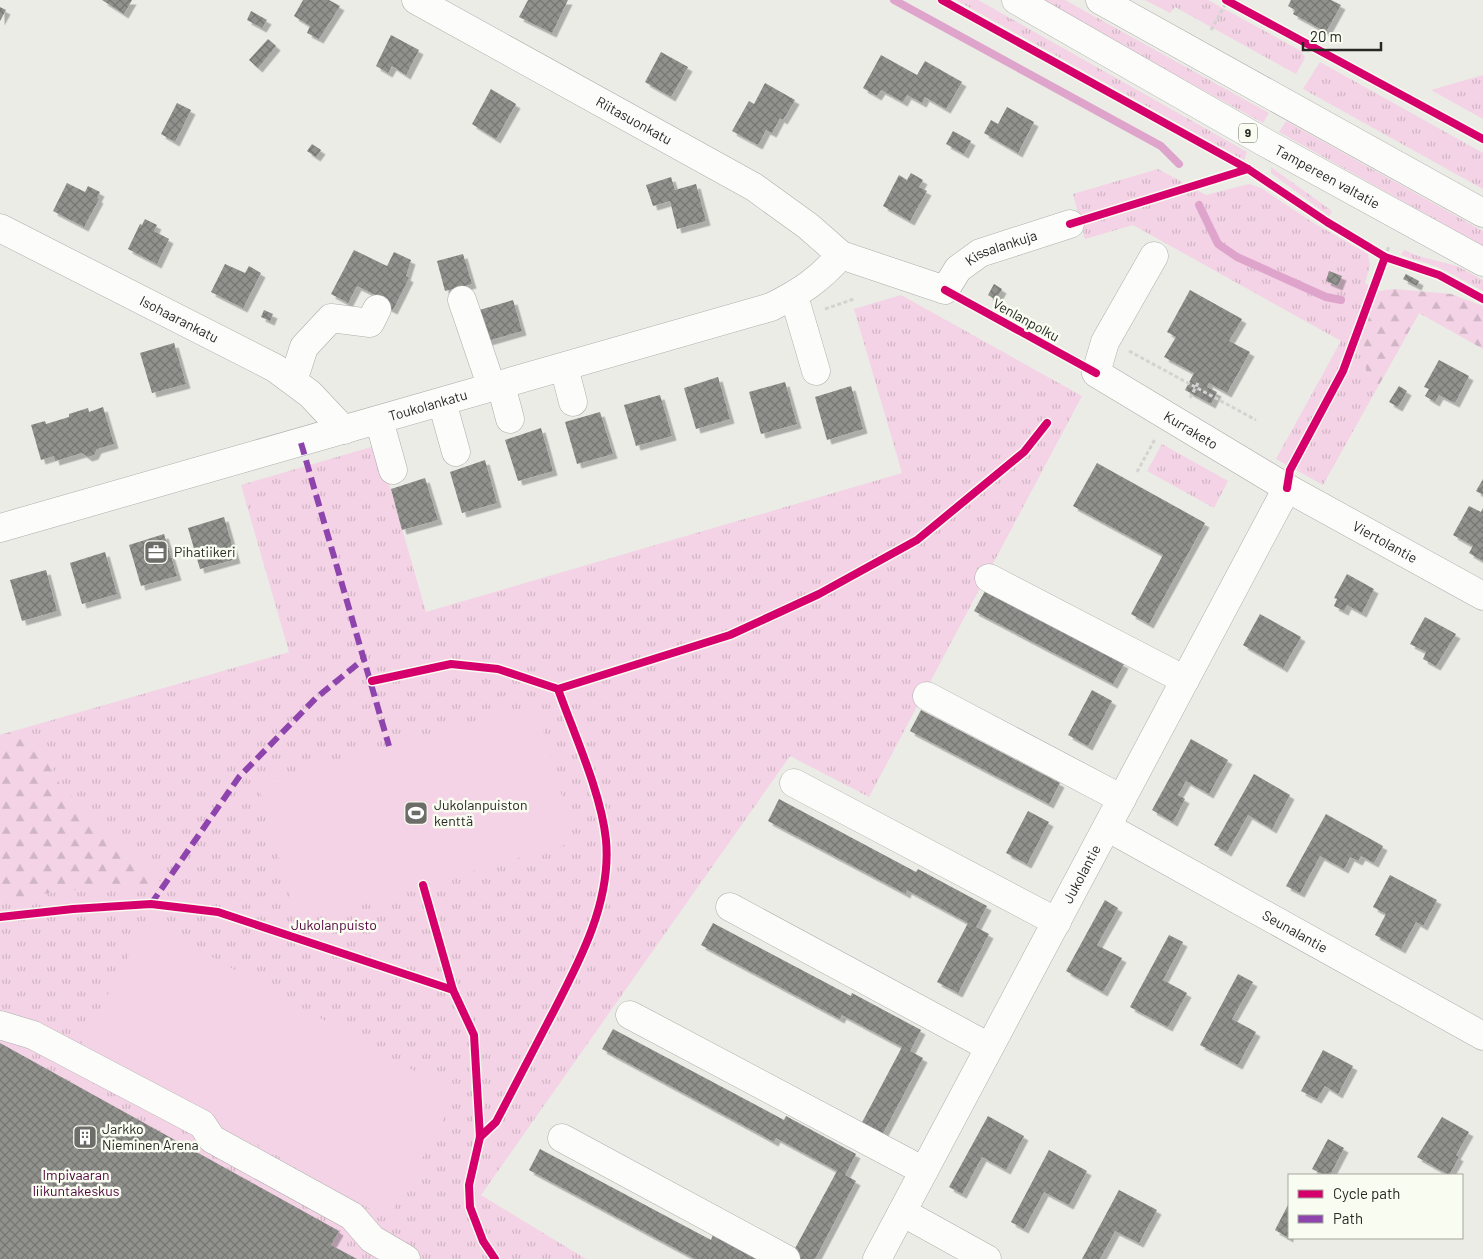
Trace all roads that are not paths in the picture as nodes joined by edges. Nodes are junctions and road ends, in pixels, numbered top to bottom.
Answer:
1 (416, 0) edge
2 (1016, 0) edge
3 (1100, 0) edge
4 (1483, 213) edge
5 (1070, 224) dead end
6 (0, 228) edge
7 (841, 255) junction
8 (1154, 256) dead end
9 (1483, 262) edge
10 (794, 296) junction
11 (462, 300) dead end
12 (377, 309) dead end
13 (564, 367) junction
14 (816, 371) dead end
15 (291, 379) junction
16 (496, 386) junction
17 (442, 402) junction
18 (573, 402) dead end
19 (510, 419) dead end
20 (379, 420) junction
21 (344, 430) junction
22 (456, 452) dead end
23 (393, 470) dead end
24 (1288, 488) junction
25 (0, 528) edge
26 (989, 578) dead end
27 (1483, 596) edge
28 (1185, 680) junction
29 (927, 696) dead end
30 (794, 783) dead end
31 (1122, 799) junction
32 (1107, 827) junction
33 (730, 907) dead end
34 (1057, 922) junction
35 (630, 1015) dead end
36 (0, 1025) edge
37 (1483, 1036) edge
38 (989, 1048) junction
39 (562, 1138) dead end
40 (924, 1171) junction
41 (902, 1212) junction
42 (406, 1259) edge
43 (786, 1259) edge
44 (877, 1259) edge
45 (987, 1259) edge

1 - 7 main road, Riitasuonkatu
2 - 9 main road, Tampereen valtatie / 9
3 - 4 main road
5 - 7 main road, Kissalankuja
6 - 15 main road, Isohaarankatu
7 - 10 main road, Toukolankatu
8 - 24 main road, Kurraketo
10 - 13 main road, Toukolankatu
10 - 14 main road
11 - 16 main road
12 - 15 main road
13 - 16 main road, Toukolankatu
13 - 18 main road
15 - 21 main road, Isohaarankatu
16 - 17 main road, Toukolankatu
16 - 19 main road
17 - 20 main road, Toukolankatu
17 - 22 main road
20 - 21 main road, Toukolankatu
20 - 23 main road
21 - 25 main road, Toukolankatu
24 - 27 main road, Viertolantie
24 - 28 main road, Jukolantie
26 - 28 main road
28 - 31 main road, Jukolantie
29 - 31 main road
30 - 34 main road
31 - 32 main road, Jukolantie
32 - 34 main road, Jukolantie
32 - 37 main road, Seunalantie
33 - 38 main road
34 - 38 main road, Jukolantie
35 - 40 main road
36 - 42 main road
38 - 40 main road, Jukolantie
39 - 43 main road
40 - 41 main road, Jukolantie
41 - 44 main road, Jukolantie
41 - 45 main road

